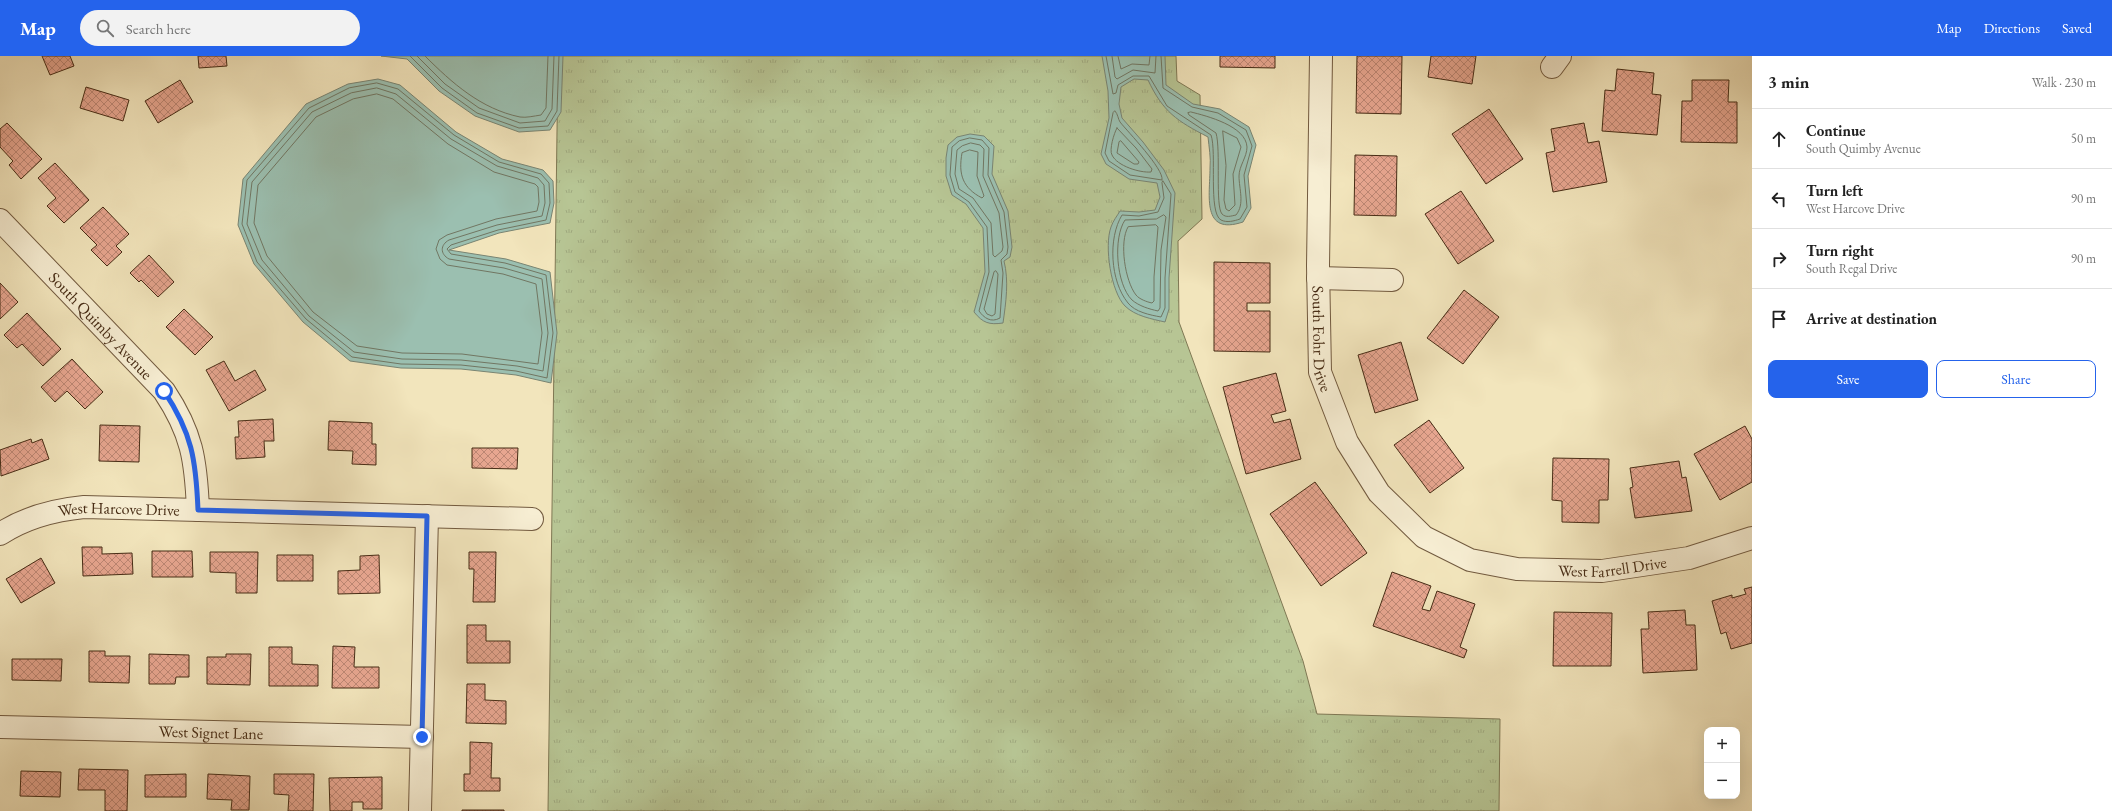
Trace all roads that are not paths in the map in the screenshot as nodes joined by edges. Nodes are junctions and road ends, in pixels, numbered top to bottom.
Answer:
1 (1321, 56) edge
2 (0, 220) edge
3 (1318, 278) junction
4 (1392, 280) dead end
5 (198, 510) junction
6 (427, 516) junction
7 (532, 518) dead end
8 (0, 534) edge
9 (1752, 538) edge
10 (1470, 560) joint
11 (0, 727) edge
12 (422, 737) junction
13 (420, 811) edge

1 - 3 street, South Fohr Drive
2 - 5 street, South Quimby Avenue
3 - 4 street
3 - 10 street, South Fohr Drive
5 - 6 street, West Harcove Drive
5 - 8 street, West Harcove Drive
6 - 7 street, West Harcove Drive
6 - 12 street
9 - 10 street, West Farrell Drive
11 - 12 street, West Signet Lane
12 - 13 street

